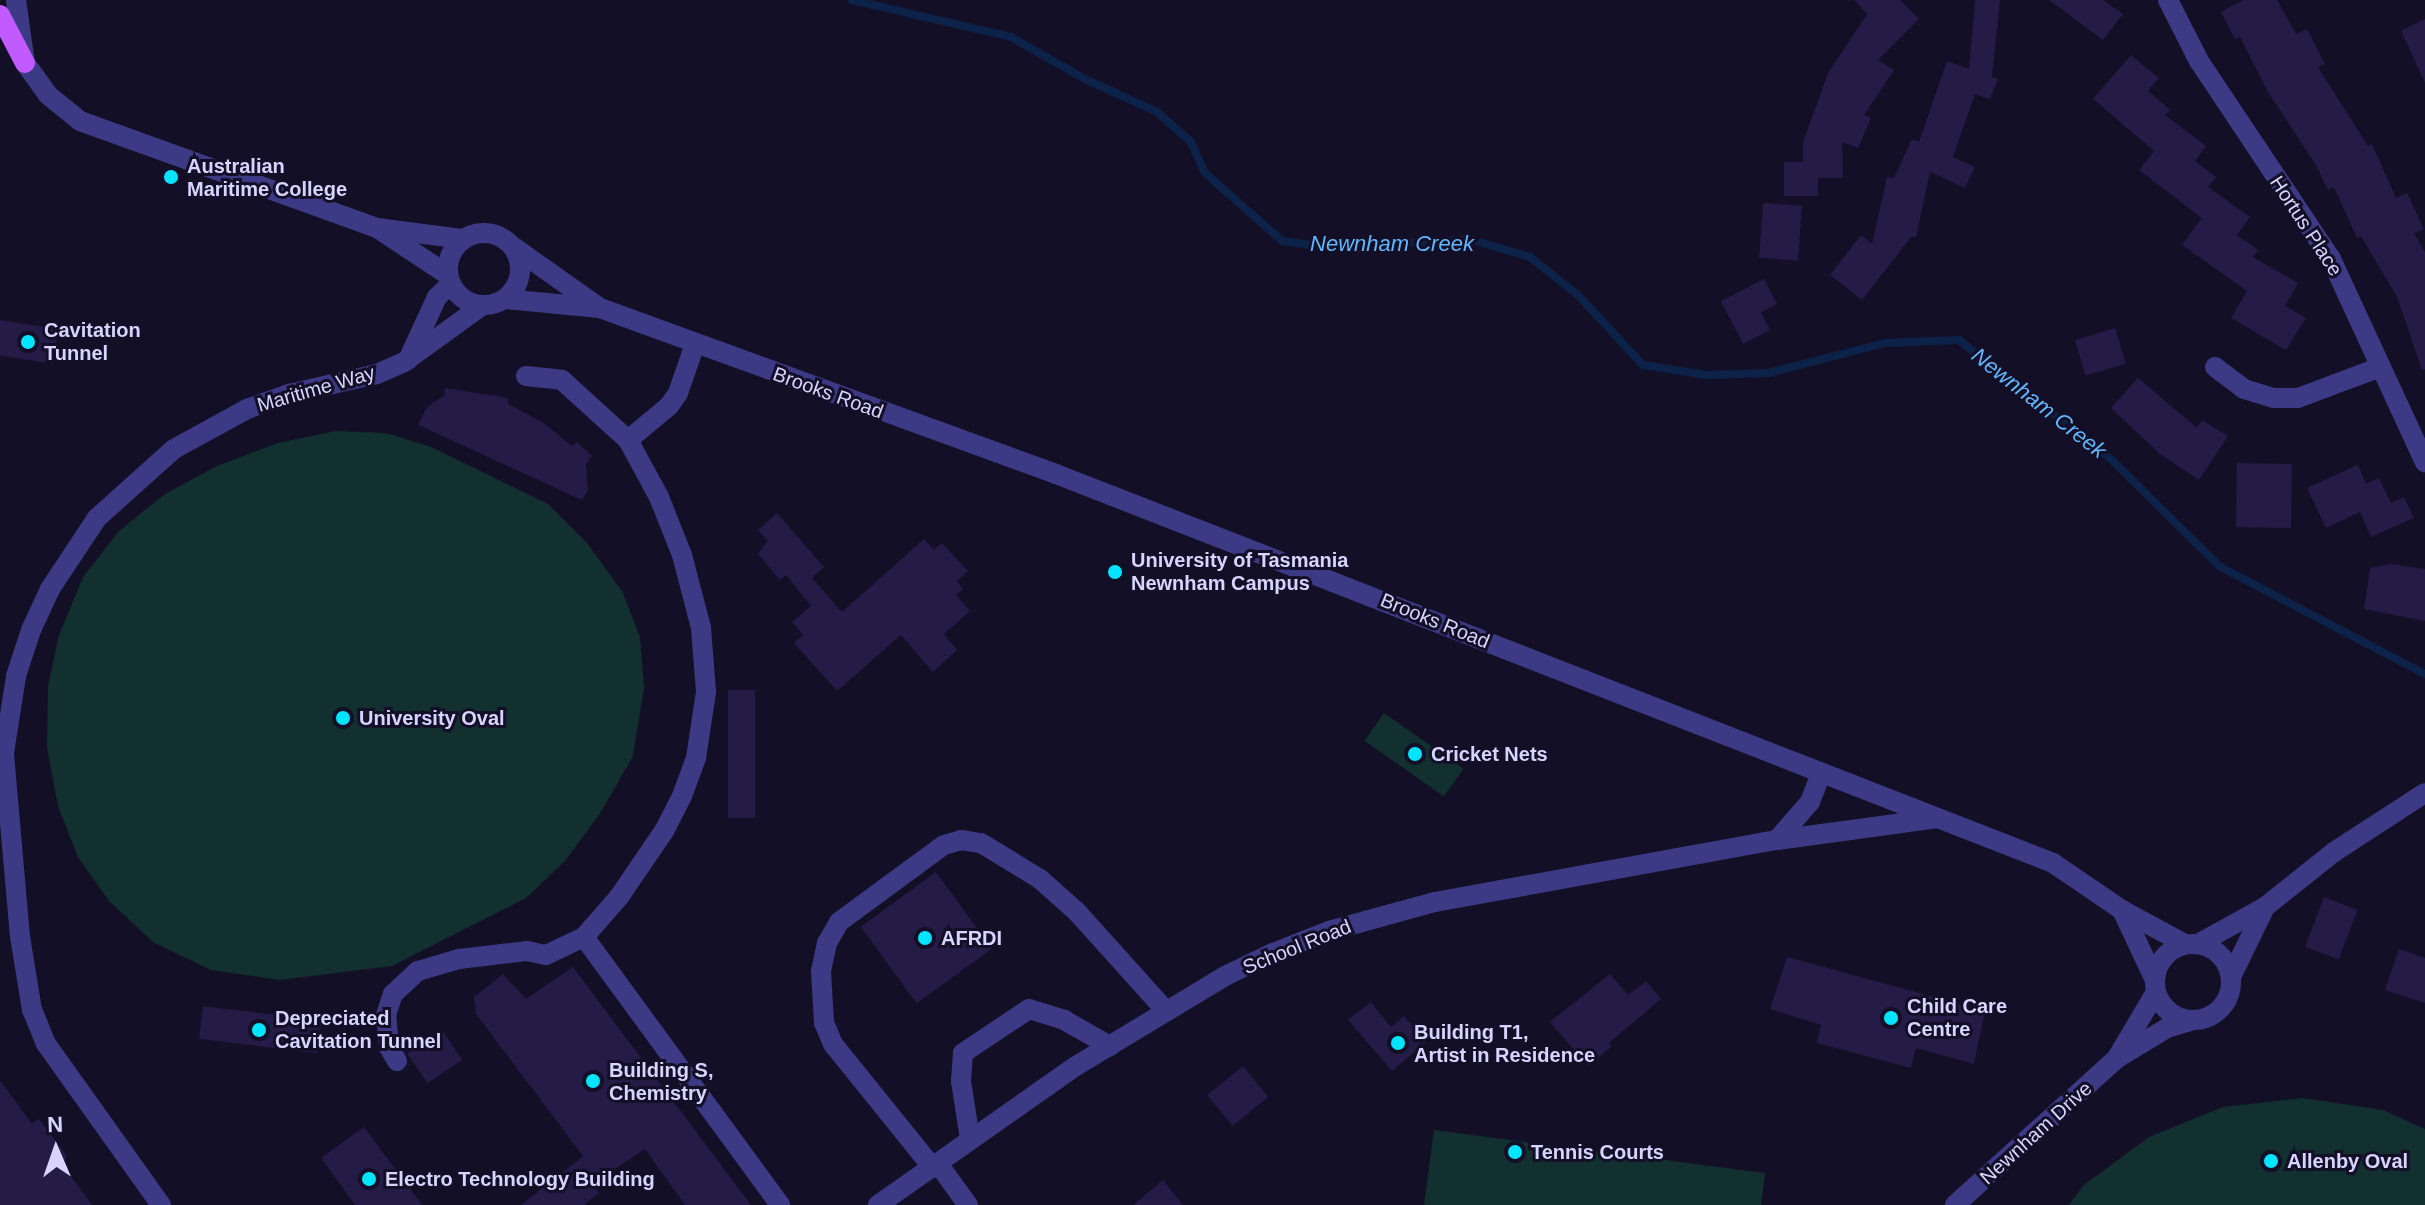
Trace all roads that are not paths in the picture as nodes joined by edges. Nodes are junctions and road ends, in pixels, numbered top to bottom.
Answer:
1 (16, 0) edge
2 (2168, 0) edge
3 (0, 15) edge
4 (25, 63) junction
5 (377, 228) junction
6 (463, 239) junction
7 (515, 248) junction
8 (450, 279) junction
9 (505, 299) junction
10 (483, 305) junction
11 (600, 308) junction
12 (695, 344) junction
13 (415, 356) junction
14 (2215, 367) dead end
15 (2378, 368) junction
16 (526, 376) dead end
17 (628, 440) junction
18 (2425, 462) edge
19 (2, 753) edge
20 (1821, 774) junction
21 (2425, 793) edge
22 (1937, 818) junction
23 (1777, 840) junction
24 (2265, 907) junction
25 (2122, 910) junction
26 (584, 937) junction
27 (2191, 944) junction
28 (2231, 977) junction
29 (2156, 986) junction
30 (1166, 1011) junction
31 (2194, 1020) junction
32 (1110, 1046) junction
33 (2116, 1059) junction
34 (397, 1061) dead end
35 (970, 1139) junction
36 (936, 1167) junction
37 (161, 1205) edge
38 (780, 1205) edge
39 (878, 1205) edge
40 (968, 1205) edge
41 (1955, 1205) edge

1 - 4 street
2 - 15 street, Hortus Place
3 - 4 main road
4 - 5 street
5 - 6 street
5 - 8 street
6 - 7 street
6 - 8 street
7 - 9 street
7 - 11 street, Brooks Road
8 - 10 street
8 - 13 street
9 - 10 street
9 - 11 street, Brooks Road
10 - 13 street, Maritime Way
11 - 12 street, Brooks Road
12 - 17 street
12 - 20 street, Brooks Road
13 - 19 street, Maritime Way
14 - 15 street
15 - 18 street, Hortus Place
16 - 17 street
17 - 26 street
19 - 37 street, Maritime Way
20 - 22 street, Brooks Road
20 - 23 street
21 - 24 street
22 - 23 street, School Road
22 - 25 street, Brooks Road
23 - 30 street, School Road
24 - 27 street
24 - 28 street
25 - 27 street, Brooks Road
25 - 29 street
26 - 34 street
26 - 38 street
27 - 28 street
27 - 29 street
28 - 31 street
29 - 31 street
29 - 33 street, Newnham Drive
30 - 32 street, School Road
30 - 36 street
31 - 33 street, Newnham Drive
32 - 35 street, School Road
32 - 35 street
33 - 41 street, Newnham Drive
35 - 36 street, School Road
36 - 39 street, School Road
36 - 40 street

